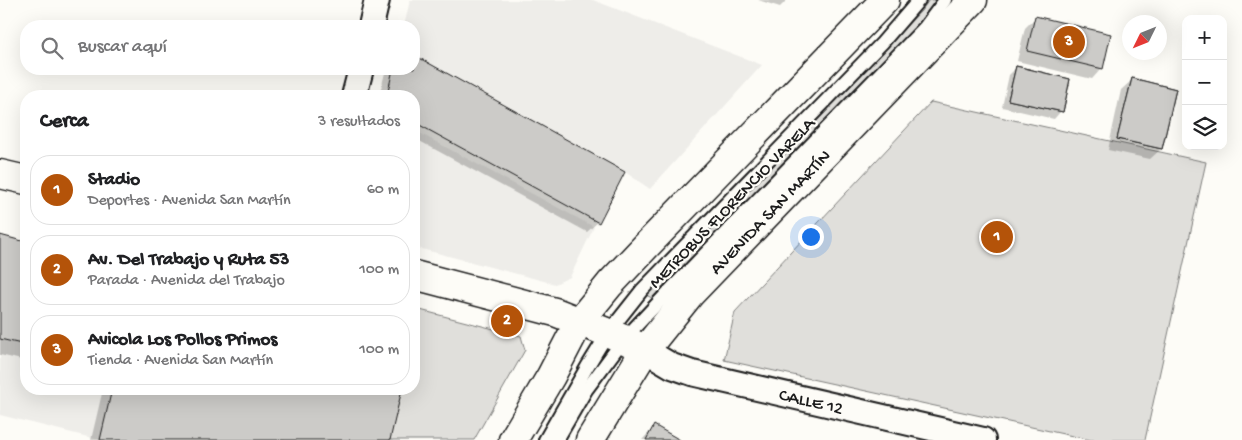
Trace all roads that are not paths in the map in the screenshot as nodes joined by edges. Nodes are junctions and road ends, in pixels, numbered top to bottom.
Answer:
1 (377, 0) edge
2 (885, 0) edge
3 (918, 0) edge
4 (945, 0) edge
5 (973, 0) edge
6 (372, 20) edge
7 (359, 75) edge
8 (356, 90) edge
9 (0, 174) edge
10 (20, 179) edge
11 (420, 277) edge
12 (580, 322) junction
13 (626, 341) junction
14 (513, 440) edge
15 (545, 440) edge
16 (557, 440) edge
17 (590, 440) edge
18 (983, 440) edge

1 - 6 street
2 - 12 main road
3 - 13 lane, METROBUS FLORENCIO VARELA
4 - 13 lane, METROBUS FLORENCIO VARELA
5 - 13 main road, AVENIDA SAN MARTÍN
7 - 8 street
9 - 10 main road
11 - 12 main road
12 - 13 main road
12 - 14 main road
13 - 15 lane, METROBUS FLORENCIO VARELA
13 - 16 lane, METROBUS FLORENCIO VARELA
13 - 17 main road, AVENIDA SAN MARTÍN
13 - 18 street, CALLE 12

